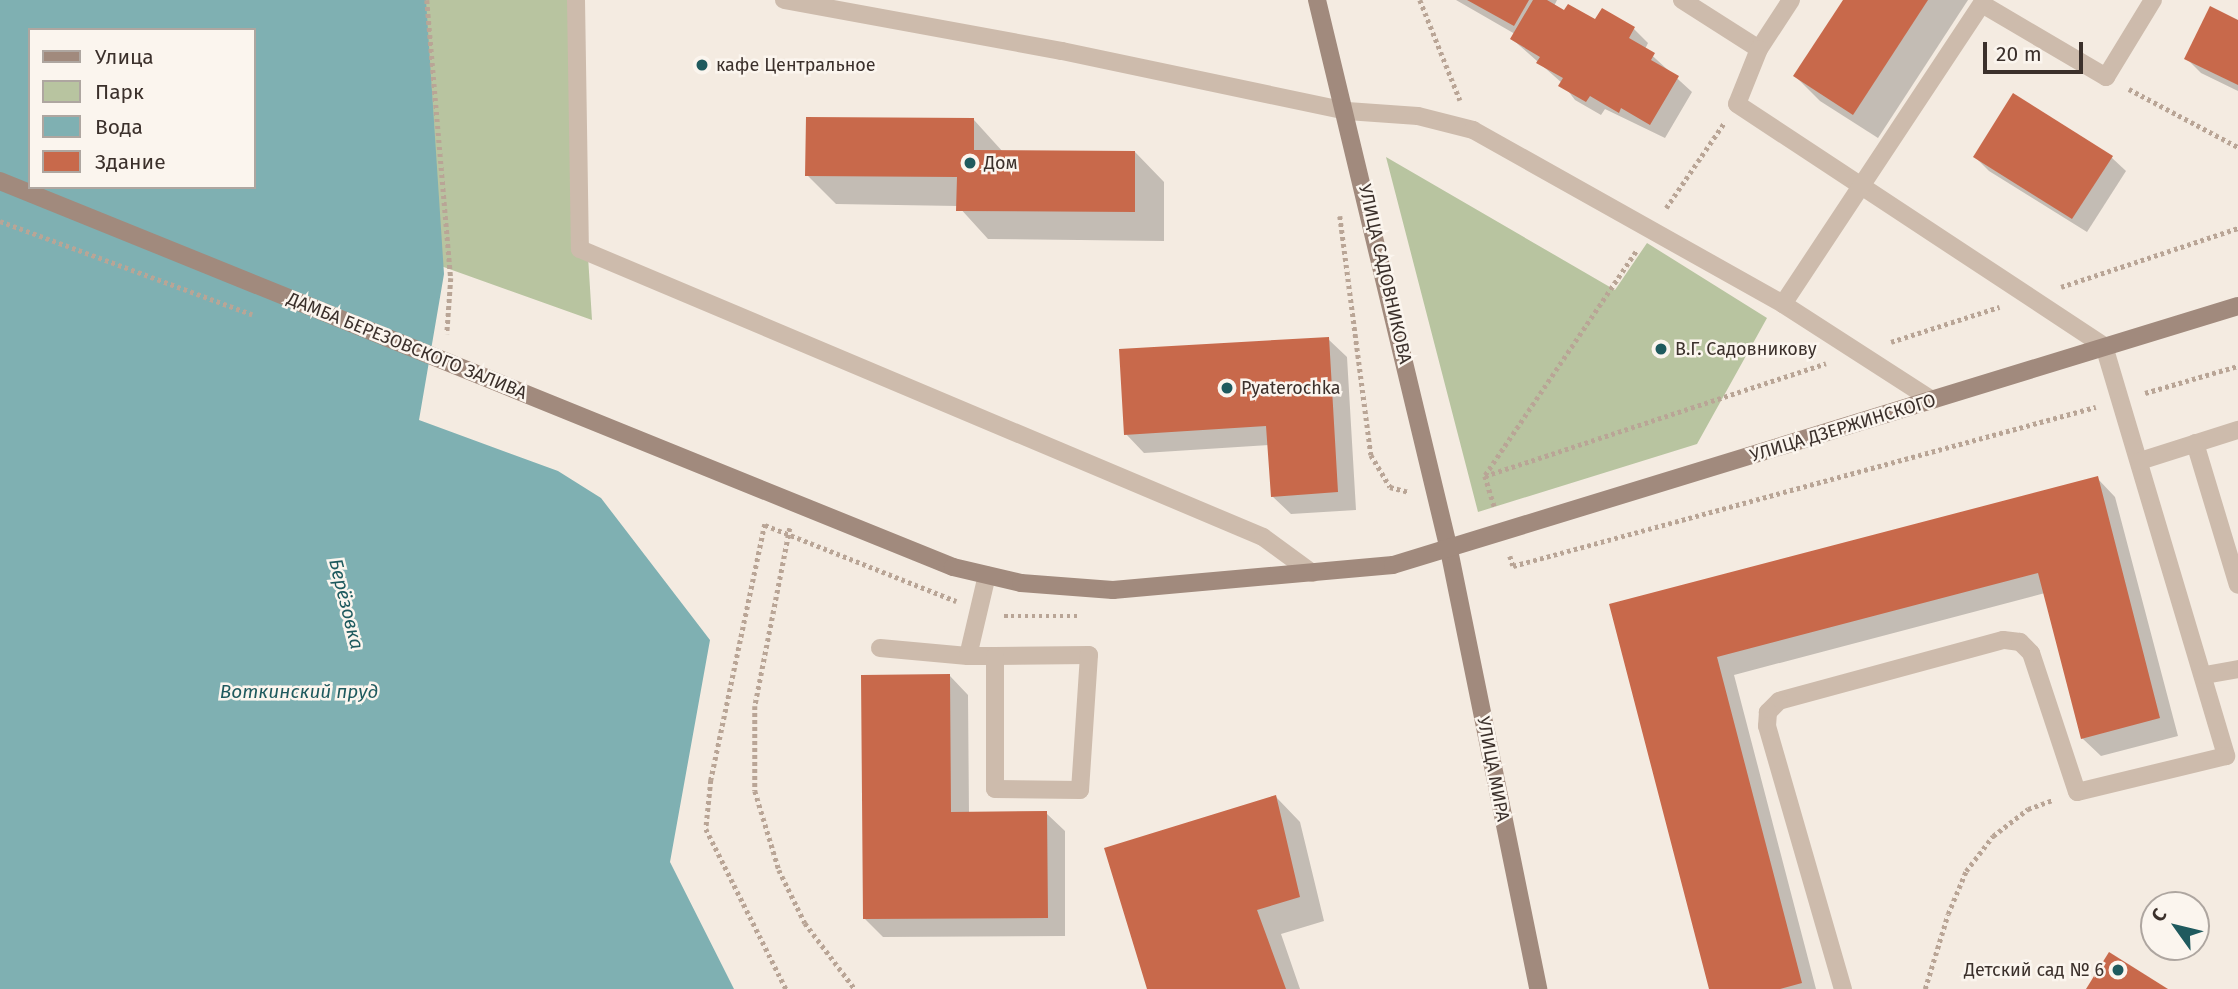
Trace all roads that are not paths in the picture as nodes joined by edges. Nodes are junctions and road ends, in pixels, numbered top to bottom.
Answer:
1 (576, 0) edge
2 (784, 0) edge
3 (1317, 0) edge
4 (1682, 0) edge
5 (1791, 0) edge
6 (2153, 0) edge
7 (1983, 2) edge
8 (1759, 49) junction
9 (1347, 111) junction
10 (0, 181) edge
11 (1857, 187) junction
12 (1783, 304) junction
13 (2238, 306) edge
14 (2104, 346) junction
15 (1932, 400) junction
16 (2238, 430) edge
17 (2195, 443) junction
18 (2140, 461) junction
19 (1449, 550) junction
20 (1312, 573) junction
21 (987, 575) junction
22 (2238, 585) edge
23 (880, 648) dead end
24 (968, 656) junction
25 (995, 656) junction
26 (2238, 669) edge
27 (2205, 675) junction
28 (2232, 755) edge
29 (1538, 989) edge
30 (1843, 989) edge

1 - 20 lane
2 - 9 lane
3 - 9 main road, УЛИЦА САДОВНИКОВА
4 - 8 lane
5 - 8 lane
6 - 7 lane
7 - 11 lane
8 - 11 lane
9 - 12 lane
9 - 19 main road, УЛИЦА САДОВНИКОВА
10 - 21 main road, ДАМБА БЕРЕЗОВСКОГО ЗАЛИВА
11 - 12 lane
11 - 14 lane
12 - 15 lane
13 - 14 main road, УЛИЦА ДЗЕРЖИНСКОГО
14 - 15 main road, УЛИЦА ДЗЕРЖИНСКОГО
14 - 18 lane
15 - 19 main road, УЛИЦА ДЗЕРЖИНСКОГО
16 - 17 lane
17 - 18 lane
17 - 22 lane
18 - 27 lane
19 - 20 main road, УЛИЦА ДЗЕРЖИНСКОГО
19 - 29 main road, УЛИЦА МИРА
20 - 21 main road, УЛИЦА ДЗЕРЖИНСКОГО
21 - 24 lane
23 - 24 lane
24 - 25 lane
25 - 25 lane
26 - 27 lane
27 - 28 lane
28 - 30 lane

